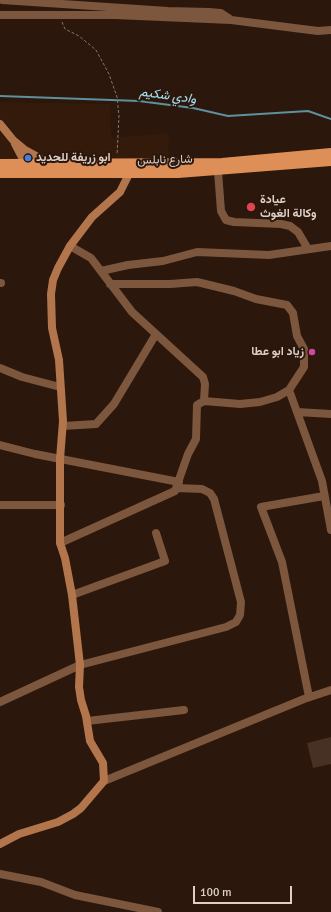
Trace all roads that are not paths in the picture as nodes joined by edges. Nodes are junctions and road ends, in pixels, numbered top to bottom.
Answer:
1 (2, 0) edge
2 (0, 15) edge
3 (231, 20) junction
4 (331, 30) edge
5 (0, 124) edge
6 (13, 140) junction
7 (331, 153) edge
8 (331, 161) edge
9 (51, 163) junction
10 (0, 164) edge
11 (25, 164) junction
12 (218, 171) junction
13 (0, 173) edge
14 (129, 174) junction
15 (70, 246) junction
16 (331, 246) edge
17 (308, 249) junction
18 (101, 271) junction
19 (110, 284) junction
20 (156, 334) junction
21 (0, 368) edge
22 (60, 387) junction
23 (289, 390) junction
24 (204, 401) junction
25 (297, 412) junction
26 (331, 414) edge
27 (63, 426) junction
28 (0, 445) edge
29 (60, 459) junction
30 (178, 485) junction
31 (324, 496) junction
32 (0, 505) edge
33 (61, 505) junction
34 (331, 528) edge
35 (156, 532) dead end
36 (60, 543) junction
37 (72, 595) junction
38 (80, 666) junction
39 (331, 690) edge
40 (310, 697) junction
41 (0, 702) edge
42 (184, 710) dead end
43 (87, 721) junction
44 (104, 781) junction
45 (0, 844) edge
46 (0, 874) edge
47 (158, 912) edge

1 - 3 street
2 - 3 street
3 - 4 street
5 - 6 street
6 - 9 street
6 - 11 street
7 - 9 main road, شارع نابلس
8 - 12 main road, شارع نابلس
9 - 11 main road, شارع نابلس
10 - 11 main road, شارع نابلس
12 - 14 main road, شارع نابلس
12 - 17 street
13 - 14 main road, شارع نابلس
14 - 15 street
15 - 18 street
15 - 22 street
16 - 17 street
17 - 18 street
18 - 19 street
19 - 20 street
19 - 23 street
20 - 24 street
20 - 27 street
21 - 22 street
22 - 27 street
23 - 24 street
23 - 25 street
24 - 30 street
25 - 26 street
25 - 31 street
27 - 29 street
28 - 29 street
29 - 30 street
29 - 33 street
30 - 36 street
30 - 38 street
31 - 34 street
31 - 40 street
32 - 33 street
33 - 36 street
35 - 37 street
36 - 37 street
37 - 38 street
38 - 41 street
38 - 43 street
39 - 40 street
40 - 44 street
42 - 43 street
43 - 44 street
44 - 45 street
46 - 47 street

